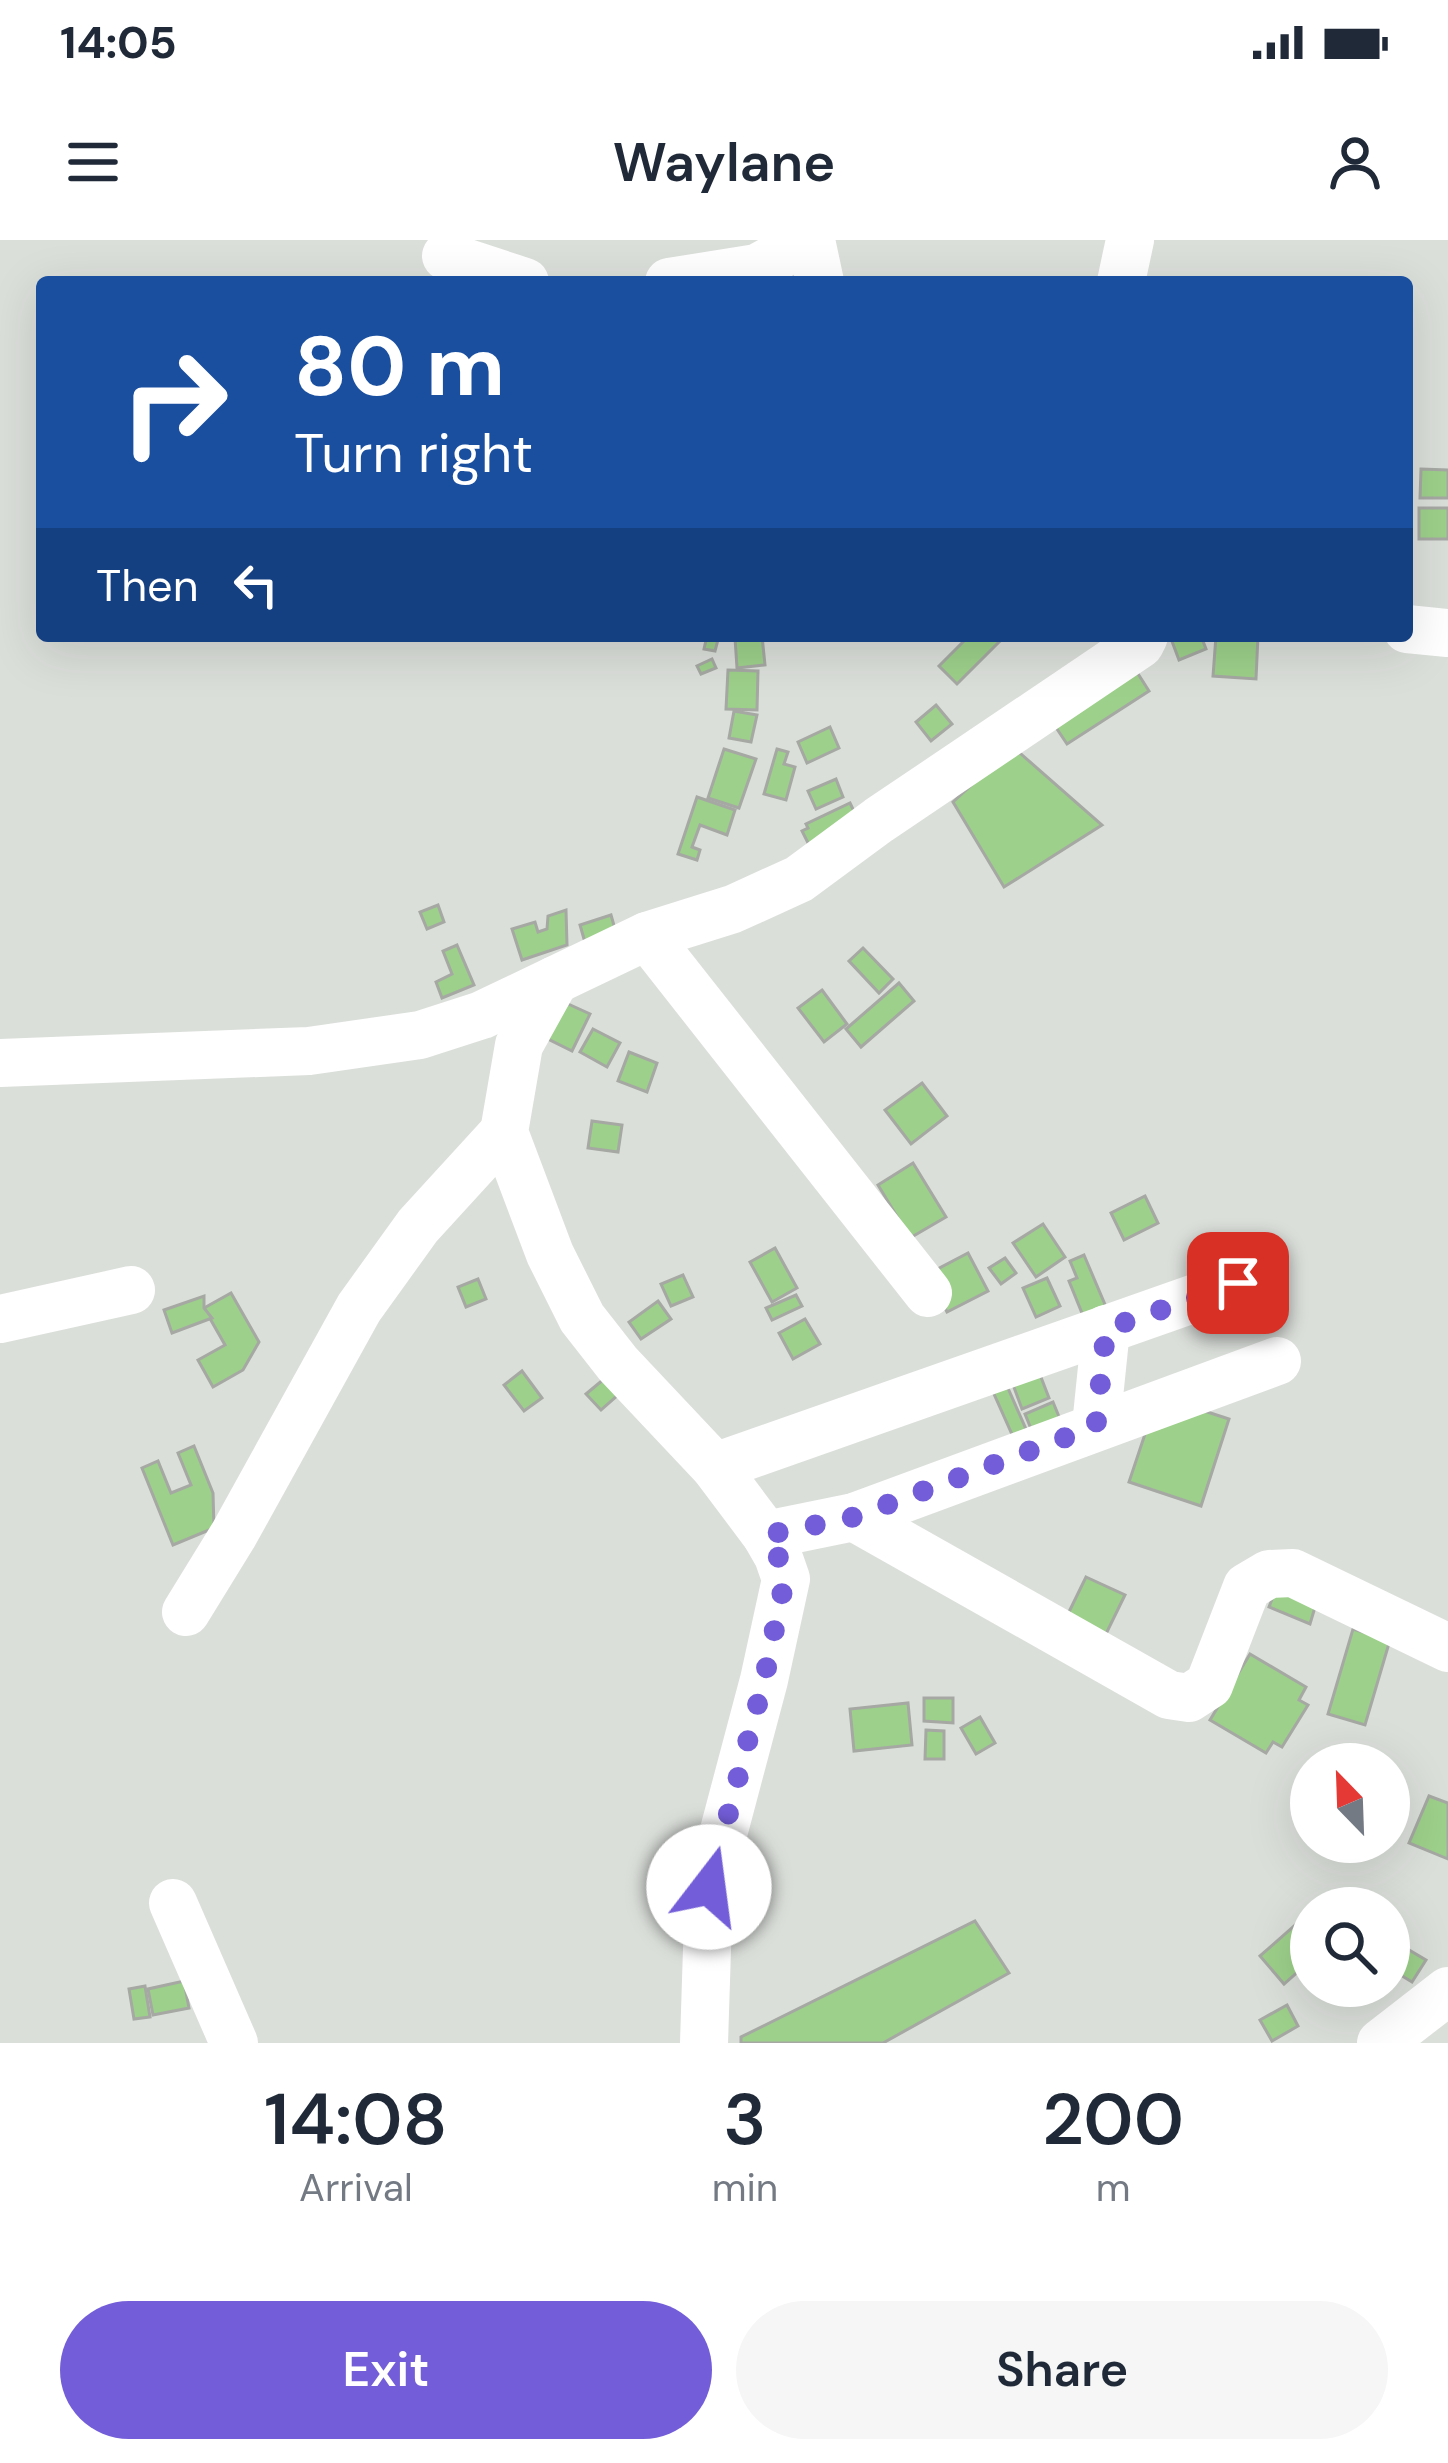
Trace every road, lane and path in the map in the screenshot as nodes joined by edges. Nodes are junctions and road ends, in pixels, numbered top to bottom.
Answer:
1 (726, 240) edge
2 (1130, 240) edge
3 (446, 256) dead end
4 (806, 260) edge
5 (507, 276) edge
6 (707, 276) edge
7 (1122, 276) edge
8 (1413, 630) edge
9 (1448, 633) edge
10 (1141, 642) edge
11 (647, 935) junction
12 (555, 980) junction
13 (0, 1063) edge
14 (504, 1132) junction
15 (1238, 1283) dead end
16 (131, 1289) dead end
17 (928, 1293) dead end
18 (0, 1319) edge
19 (1106, 1329) junction
20 (1277, 1361) dead end
21 (1096, 1426) junction
22 (715, 1467) junction
23 (854, 1517) junction
24 (766, 1535) junction
25 (186, 1612) dead end
26 (1448, 1648) edge
27 (173, 1903) dead end
28 (1448, 1991) edge
29 (234, 2043) edge
30 (704, 2043) edge
31 (1381, 2043) edge

1 - 4 street
2 - 7 street
3 - 5 street
4 - 6 street
8 - 9 street
10 - 11 street
11 - 12 street
11 - 17 street
12 - 13 street
12 - 14 street
14 - 22 street
14 - 25 street
15 - 19 street
16 - 18 street
19 - 21 street
19 - 22 street
20 - 21 street
21 - 23 street
22 - 24 street
23 - 24 street
23 - 26 street
24 - 30 street
27 - 29 street
28 - 31 street

